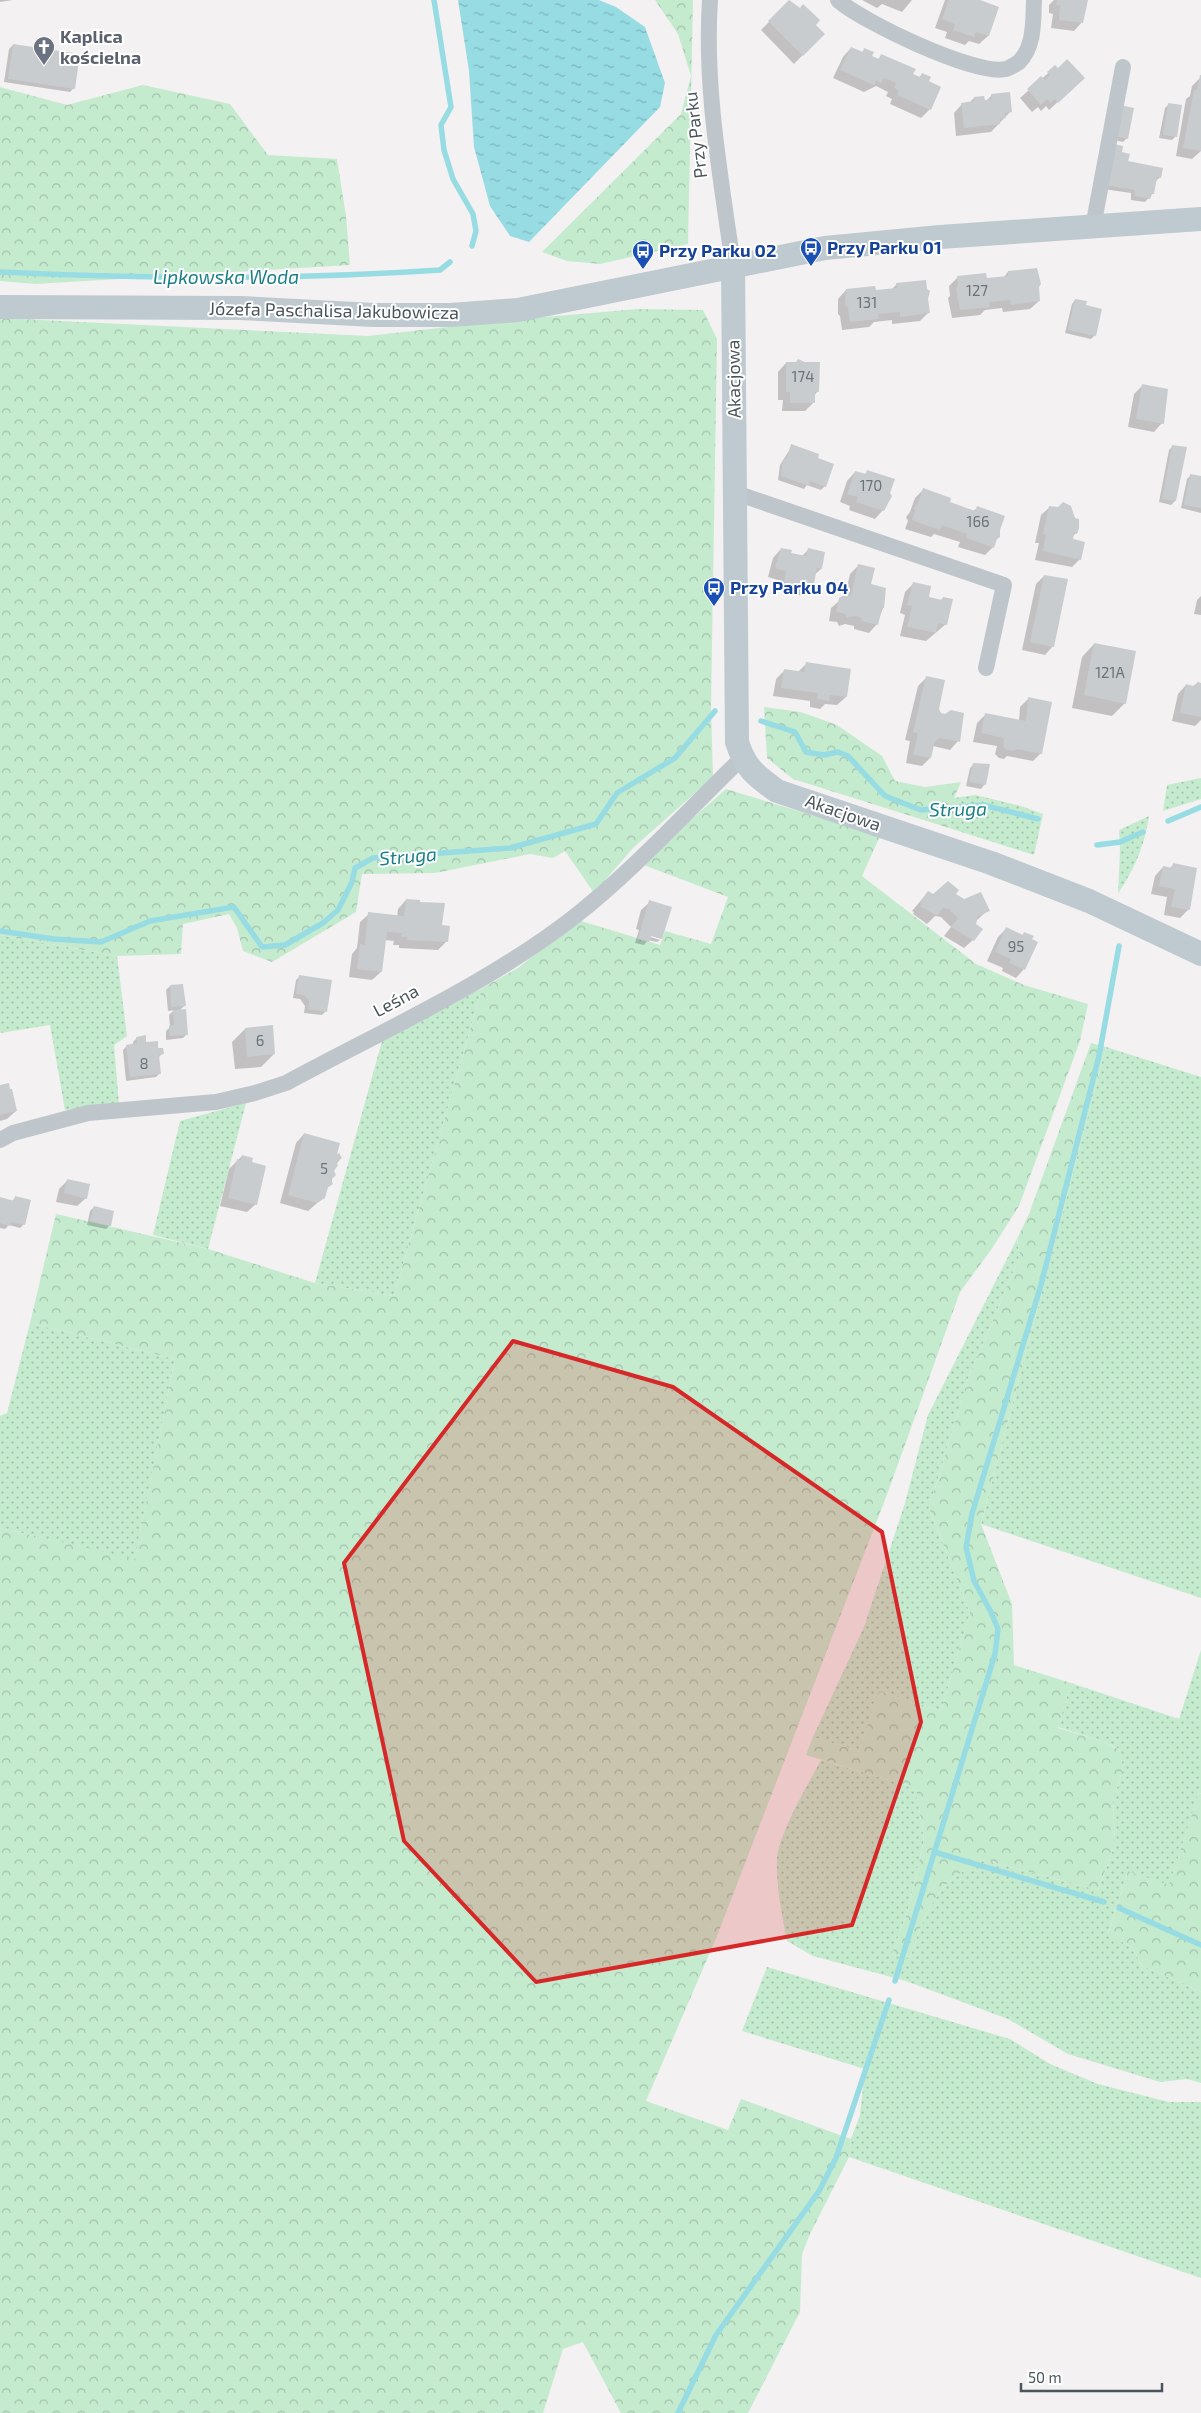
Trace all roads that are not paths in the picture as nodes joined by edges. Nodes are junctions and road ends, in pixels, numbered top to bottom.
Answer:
1 (710, 0) edge
2 (838, 0) edge
3 (1034, 0) edge
4 (1123, 66) dead end
5 (1201, 219) edge
6 (1092, 227) junction
7 (733, 265) junction
8 (0, 307) edge
9 (736, 493) junction
10 (986, 668) dead end
11 (742, 758) junction
12 (1201, 954) edge
13 (0, 1140) edge

1 - 7 street, Przy Parku
2 - 3 street
4 - 6 street
5 - 6 street, Józefa Paschalisa Jakubowicza
6 - 7 street, Józefa Paschalisa Jakubowicza
7 - 8 street, Józefa Paschalisa Jakubowicza
7 - 9 street, Akacjowa
9 - 10 street
9 - 11 street, Akacjowa
11 - 12 street, Akacjowa
11 - 13 street, Leśna

